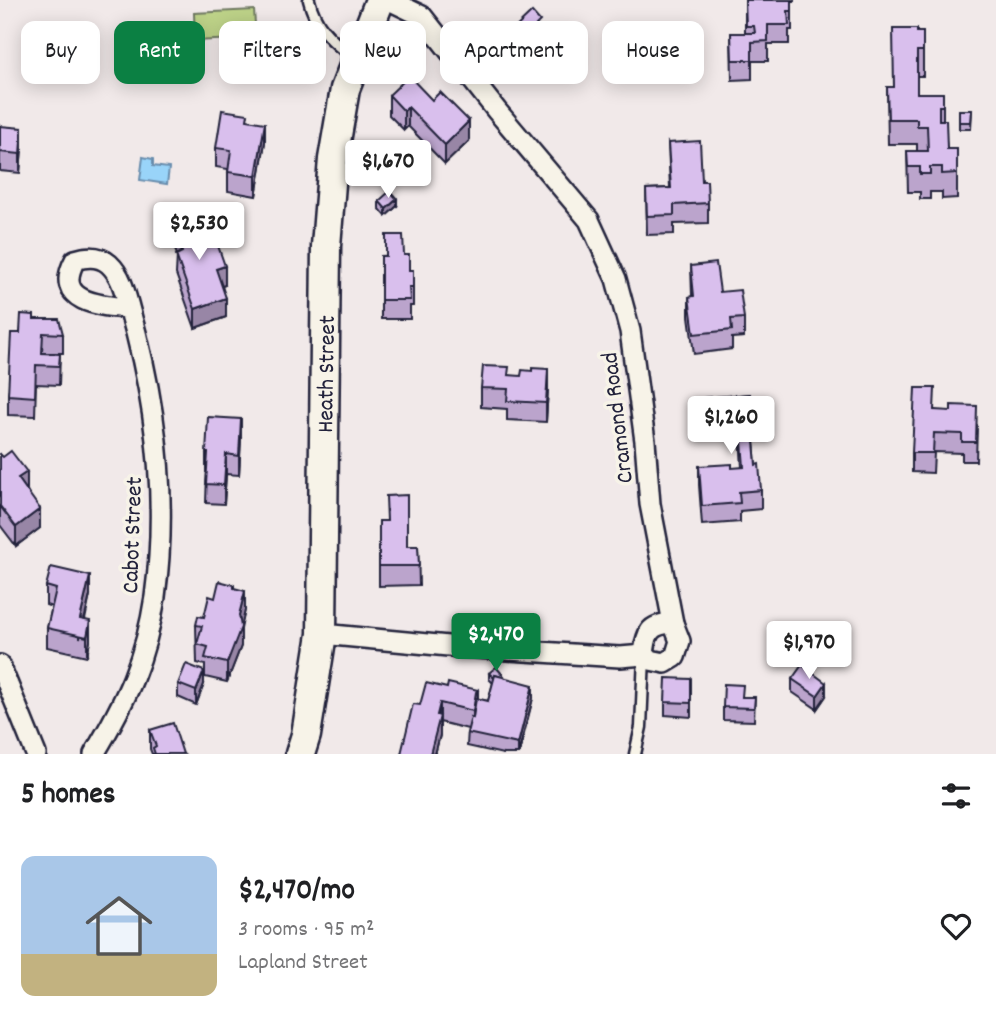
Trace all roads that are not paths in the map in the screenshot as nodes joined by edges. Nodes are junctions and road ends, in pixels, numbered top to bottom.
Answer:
1 (309, 0) edge
2 (380, 0) edge
3 (389, 0) edge
4 (372, 21) edge
5 (340, 47) edge
6 (347, 84) edge
7 (129, 308) dead end
8 (673, 623) junction
9 (321, 634) junction
10 (644, 655) junction
11 (0, 665) edge
12 (36, 754) edge
13 (94, 754) edge
14 (300, 754) edge
15 (635, 754) edge

1 - 5 lane
2 - 4 street, Heath Street
3 - 8 street, Cramond Road
6 - 9 street, Heath Street
7 - 13 street, Cabot Street
8 - 10 street
8 - 10 street
9 - 10 street
9 - 14 street, Heath Street
10 - 15 lane
11 - 12 street

